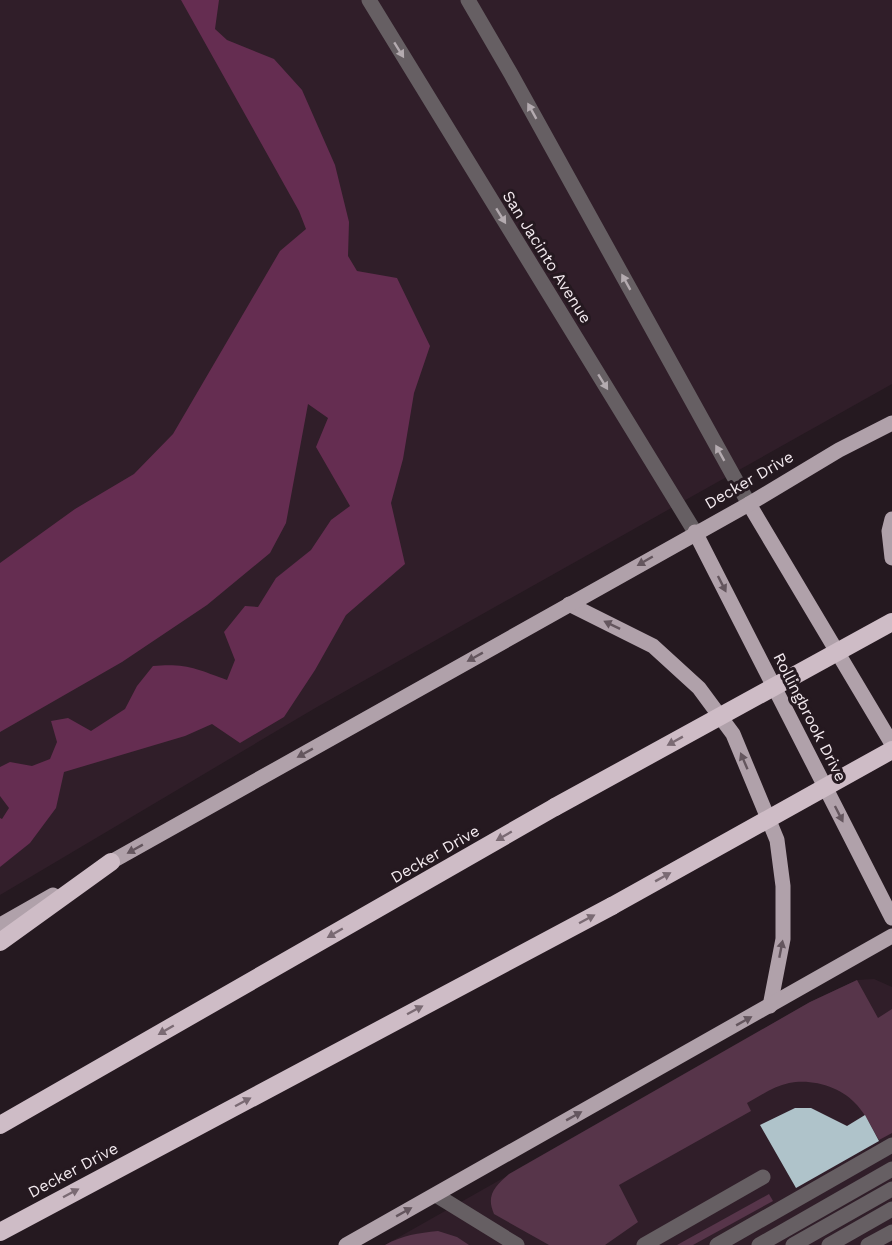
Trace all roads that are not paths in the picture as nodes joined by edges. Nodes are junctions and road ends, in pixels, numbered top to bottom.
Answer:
1 (369, 0) edge
2 (468, 0) edge
3 (892, 423) edge
4 (749, 504) junction
5 (892, 519) edge
6 (696, 532) junction
7 (892, 558) edge
8 (569, 604) junction
9 (892, 622) edge
10 (892, 744) edge
11 (892, 750) edge
12 (111, 862) junction
13 (892, 918) edge
14 (0, 925) edge
15 (892, 936) edge
16 (0, 942) edge
17 (770, 1006) junction
18 (0, 1125) edge
19 (892, 1145) edge
20 (892, 1169) edge
21 (763, 1177) dead end
22 (892, 1188) edge
23 (436, 1195) junction
24 (892, 1209) edge
25 (19, 1221) junction
26 (0, 1232) edge
27 (892, 1232) edge
28 (0, 1244) edge
29 (346, 1245) edge
30 (517, 1245) edge
31 (644, 1245) edge
32 (717, 1245) edge
33 (759, 1245) edge
34 (794, 1245) edge
35 (829, 1245) edge
36 (868, 1245) edge

1 -> 6 street, San Jacinto Avenue
4 -> 2 street
3 - 4 main road, Decker Drive
4 - 6 main road, Decker Drive
4 - 10 main road
5 - 7 main road
6 -> 8 main road, Decker Drive
6 -> 13 main road, Rollingbrook Drive
8 -> 12 main road, Decker Drive
17 -> 8 main road
9 -> 18 highway, Decker Drive, bridge
25 -> 11 highway, Decker Drive, bridge
12 - 14 main road, Decker Drive
12 - 16 highway
15 - 17 main road
23 -> 17 main road
19 - 32 street
20 - 33 street
21 - 31 street
22 - 34 street
29 -> 23 main road
23 - 30 street
24 - 35 street
25 - 26 highway, Decker Drive
25 - 28 highway
27 - 36 street

